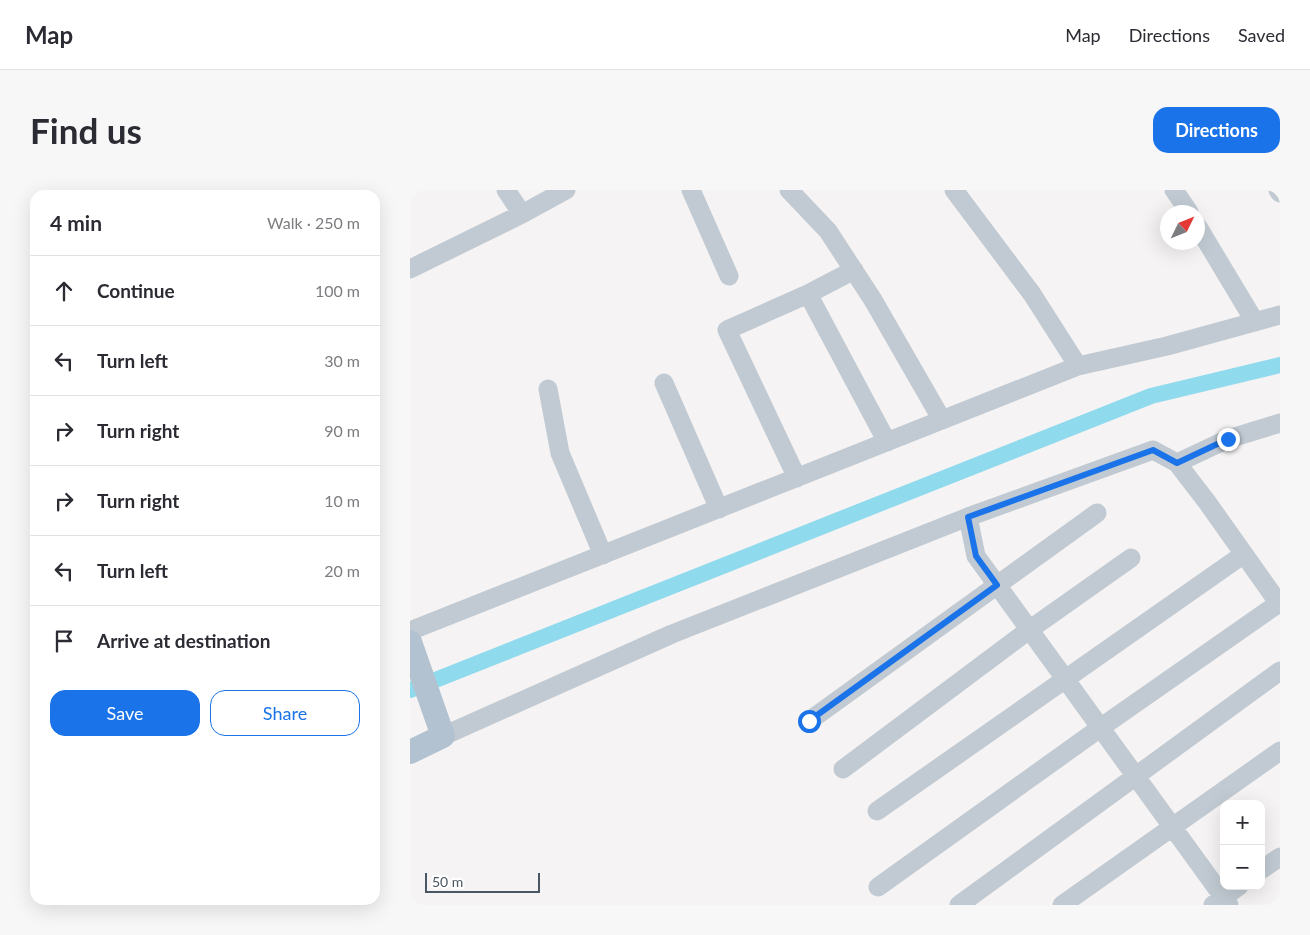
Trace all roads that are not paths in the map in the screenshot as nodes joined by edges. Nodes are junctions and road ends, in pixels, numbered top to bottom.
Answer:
1 (506, 190) edge
2 (566, 190) edge
3 (691, 190) edge
4 (789, 190) edge
5 (954, 190) edge
6 (1174, 190) edge
7 (1278, 190) edge
8 (1280, 193) edge
9 (1184, 205) edge
10 (522, 214) junction
11 (1205, 239) edge
12 (410, 269) edge
13 (854, 270) junction
14 (729, 276) dead end
15 (808, 294) junction
16 (1280, 316) edge
17 (1255, 322) junction
18 (1078, 366) junction
19 (664, 383) dead end
20 (548, 389) dead end
21 (942, 420) junction
22 (1280, 423) edge
23 (887, 442) junction
24 (1177, 463) junction
25 (797, 478) junction
26 (719, 509) junction
27 (1097, 513) dead end
28 (968, 517) junction
29 (1244, 554) junction
30 (603, 555) junction
31 (1131, 558) dead end
32 (997, 585) junction
33 (1279, 604) edge
34 (1029, 630) junction
35 (410, 631) edge
36 (410, 642) edge
37 (1280, 671) edge
38 (1065, 679) junction
39 (809, 721) dead end
40 (1100, 728) junction
41 (443, 736) junction
42 (1280, 751) edge
43 (410, 752) edge
44 (843, 769) dead end
45 (1136, 776) junction
46 (877, 811) dead end
47 (1173, 828) junction
48 (1280, 857) edge
49 (1265, 867) edge
50 (878, 887) dead end
51 (1235, 890) edge
52 (1222, 902) edge
53 (958, 905) edge
54 (1062, 905) edge

1 - 10 street
2 - 10 street
3 - 14 street
4 - 13 street
5 - 18 street
6 - 9 street
7 - 8 street
10 - 12 street
11 - 17 street
13 - 15 street
13 - 21 street
15 - 23 street
15 - 25 street
16 - 17 street
17 - 18 street
18 - 21 street
19 - 26 street
20 - 30 street
21 - 23 street
22 - 24 street
23 - 25 street
24 - 28 street
24 - 29 street
25 - 26 street
26 - 30 street
27 - 32 street
28 - 32 street
28 - 41 street
29 - 33 street
29 - 38 street
30 - 35 street
31 - 34 street
32 - 34 street
32 - 39 street
33 - 40 street
34 - 38 street
34 - 44 street
36 - 41 main road
37 - 45 street
38 - 40 street
38 - 46 street
40 - 45 street
40 - 50 street
41 - 43 main road
42 - 47 street
45 - 47 street
45 - 53 street
47 - 52 street
47 - 54 street
48 - 49 street
51 - 52 street

